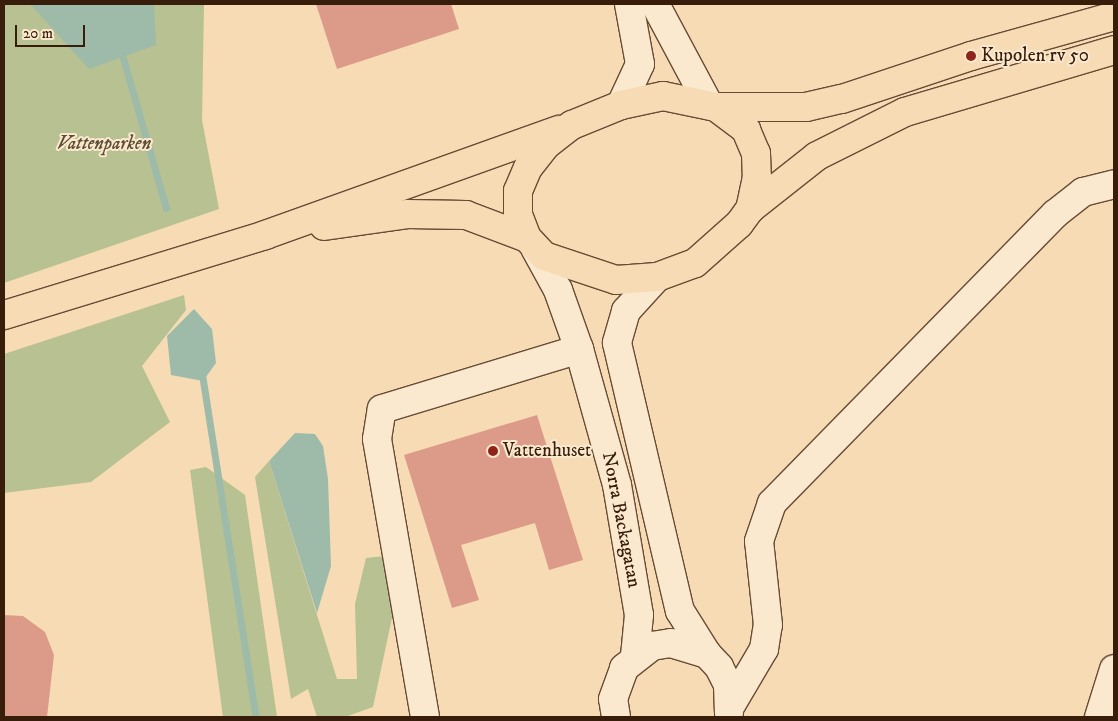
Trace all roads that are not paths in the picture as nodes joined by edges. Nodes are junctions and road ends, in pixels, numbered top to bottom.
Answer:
1 (629, 4) edge
2 (655, 4) edge
3 (1114, 16) edge
4 (1114, 50) edge
5 (621, 105) junction
6 (713, 106) junction
7 (572, 125) junction
8 (1114, 184) edge
9 (750, 209) junction
10 (265, 235) junction
11 (531, 243) junction
12 (657, 277) junction
13 (4, 315) edge
14 (579, 349) junction
15 (764, 649) junction
16 (635, 656) junction
17 (713, 661) junction
18 (1114, 669) edge
19 (609, 711) edge
20 (729, 711) edge
21 (424, 717) edge
22 (1099, 717) edge

1 - 5 street
2 - 6 street
3 - 6 highway
4 - 9 highway
5 - 6 highway
5 - 7 highway
6 - 9 highway
7 - 10 highway
7 - 11 highway
8 - 15 street
9 - 12 highway
10 - 11 highway
10 - 13 highway
11 - 12 highway
11 - 14 street, Norra Backagatan
12 - 17 street, Norra Backagatan
14 - 16 street, Norra Backagatan
14 - 21 street
15 - 17 street
15 - 20 street
16 - 17 street
16 - 19 street
17 - 20 street, Norra Backagatan
18 - 22 street

